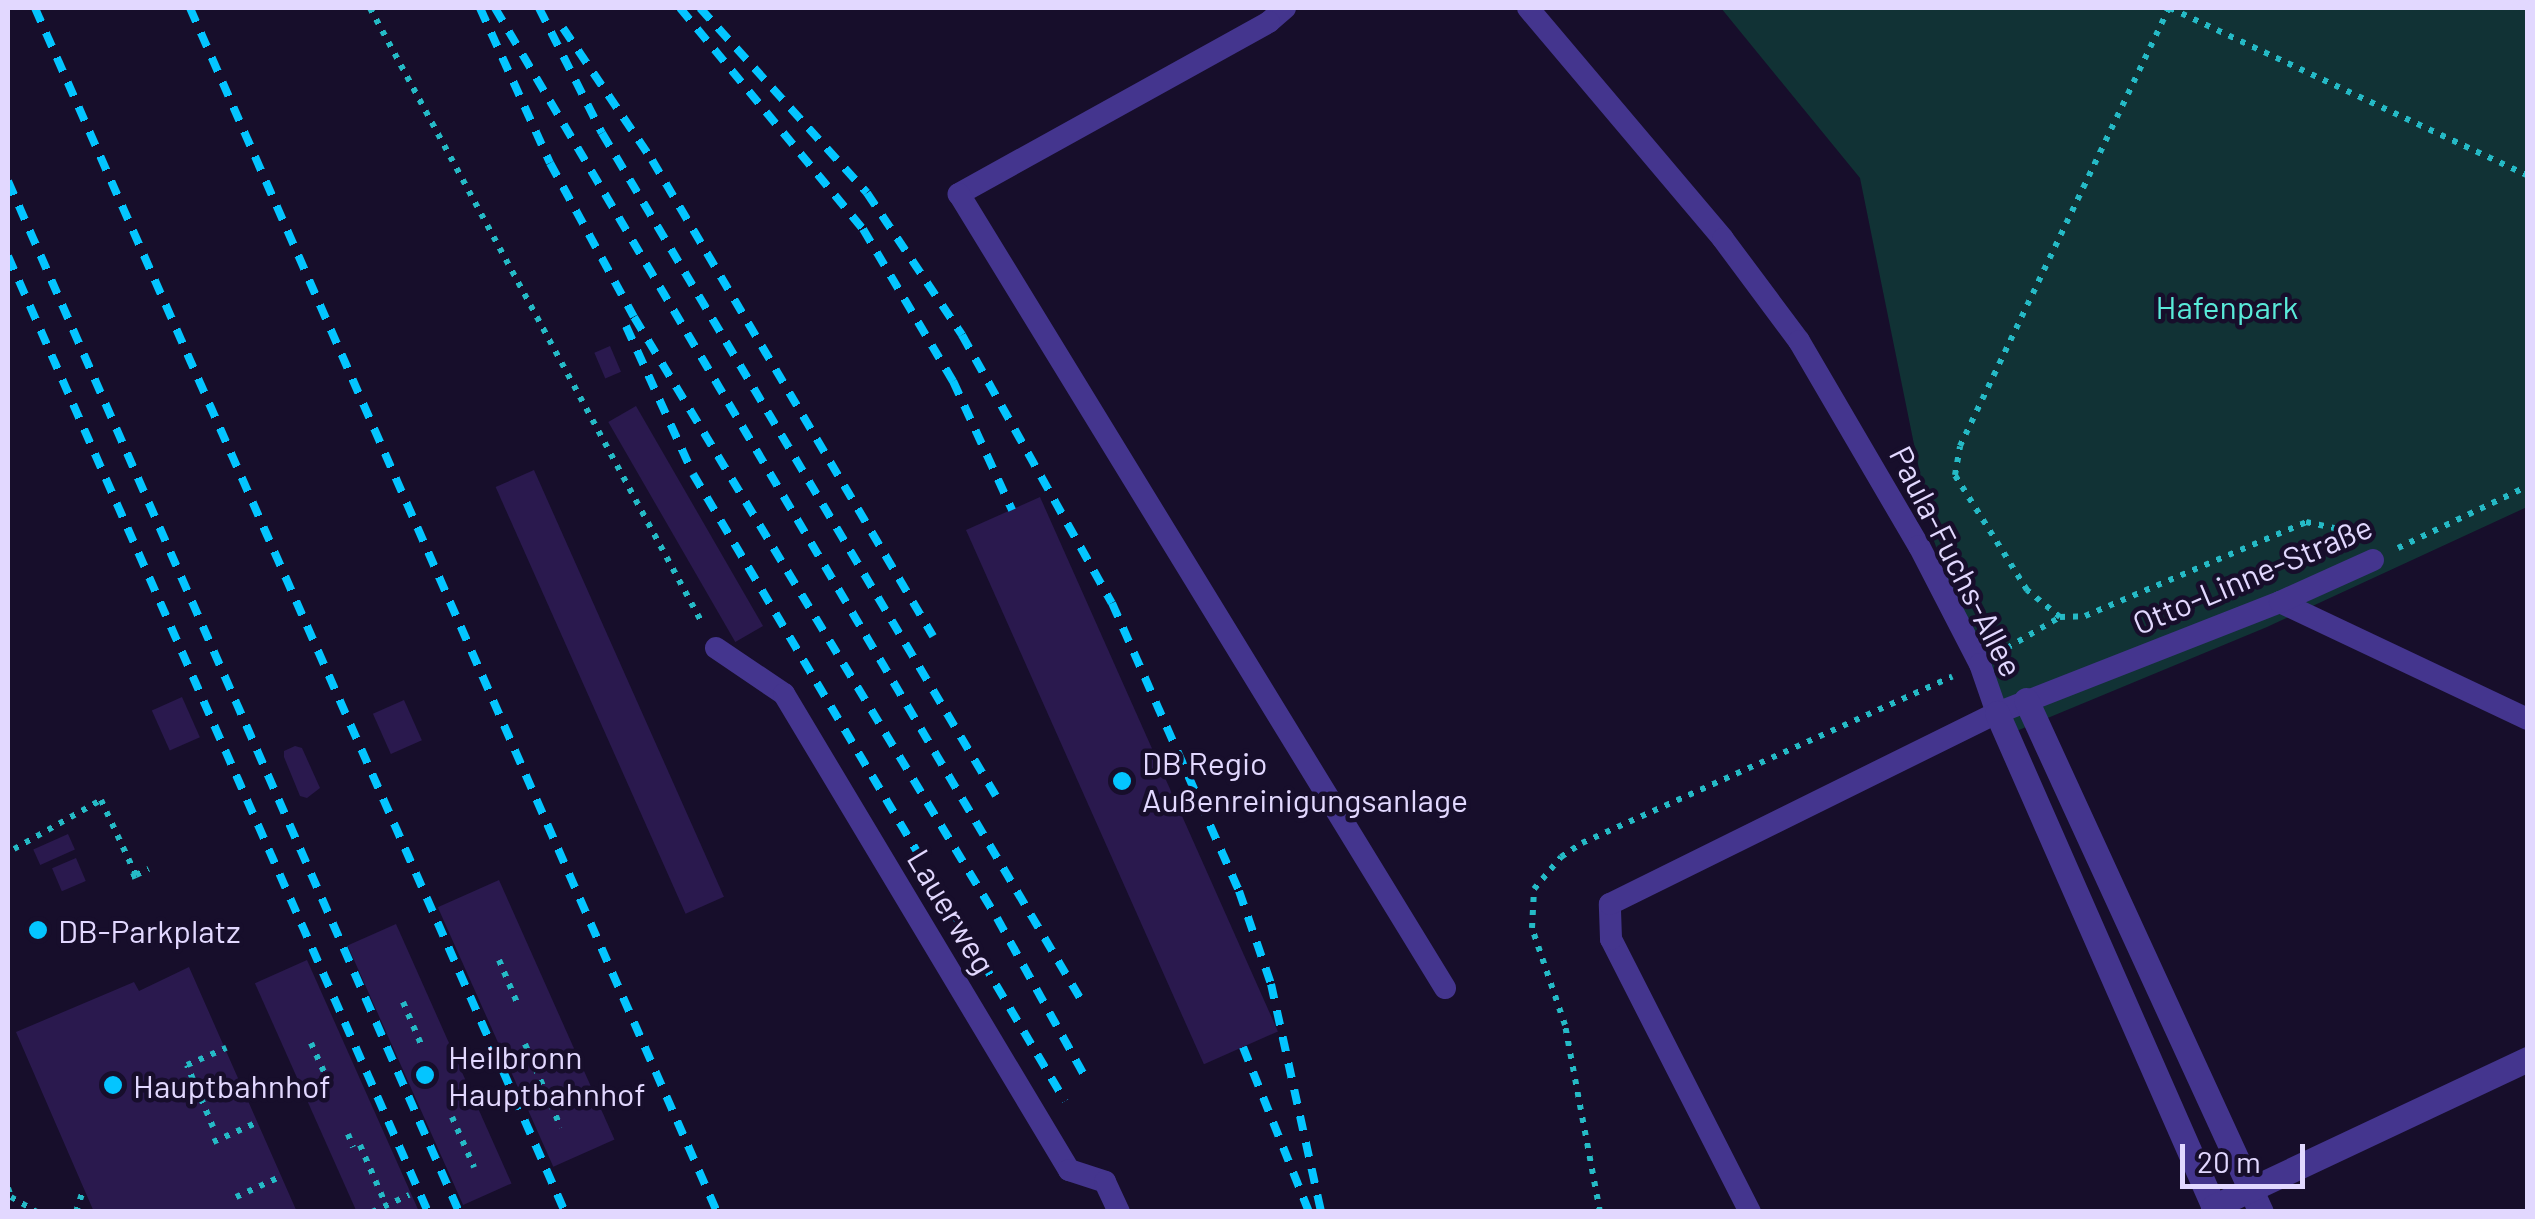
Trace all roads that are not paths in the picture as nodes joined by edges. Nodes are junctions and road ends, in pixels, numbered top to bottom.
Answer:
1 (1285, 8) edge
2 (1528, 8) edge
3 (2374, 560) road end
4 (2280, 602) junction
5 (716, 648) road end
6 (2026, 700) junction
7 (1997, 713) junction
8 (2528, 718) edge
9 (1445, 988) dead end
10 (2528, 1059) edge
11 (2256, 1200) edge
12 (2214, 1209) edge
13 (1119, 1212) edge
14 (1750, 1212) edge

1 - 9 lane
2 - 7 lane, Paula-Fuchs-Allee
3 - 4 lane, Otto-Linne-Straße
4 - 6 lane, Otto-Linne-Straße
4 - 8 lane
5 - 13 lane, Lauerweg
6 - 7 lane, Otto-Linne-Straße
6 - 11 street, Paula-Fuchs-Allee
7 - 12 street, Paula-Fuchs-Allee
7 - 14 lane, Otto-Linne-Straße
10 - 11 street
11 - 12 street

